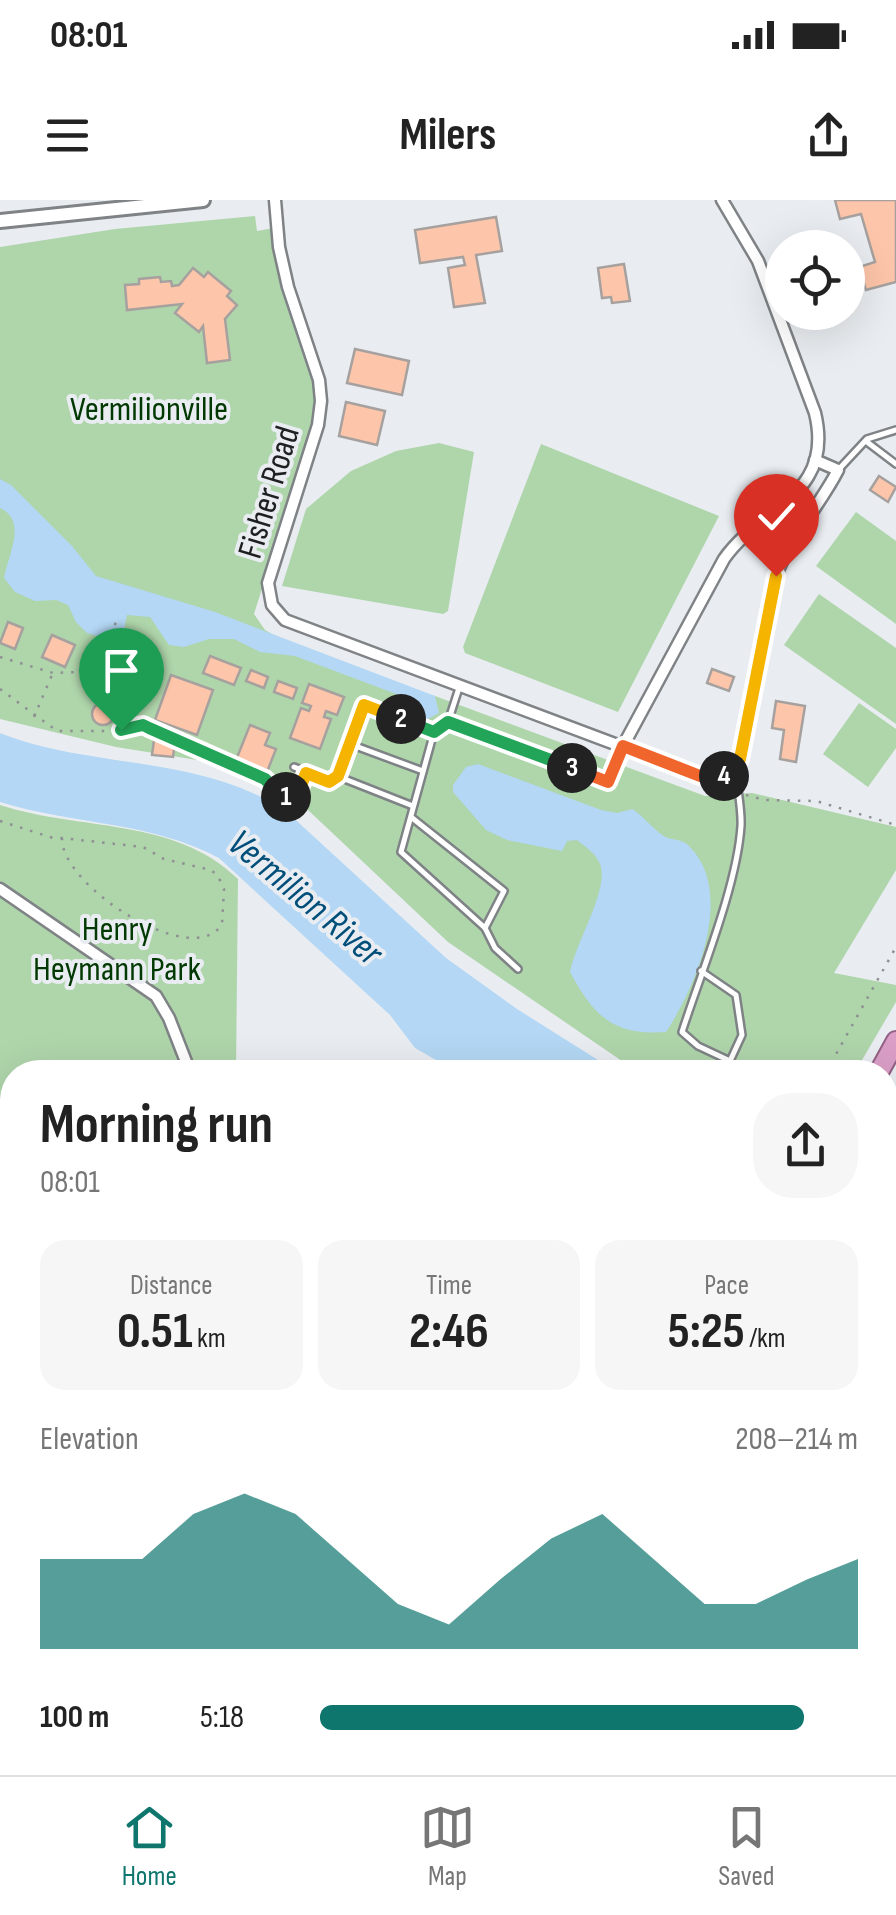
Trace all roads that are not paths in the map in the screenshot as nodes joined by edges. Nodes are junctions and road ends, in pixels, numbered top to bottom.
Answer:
1 (203, 200) edge
2 (275, 200) edge
3 (722, 200) edge
4 (116, 204) edge
5 (0, 221) edge
6 (896, 430) edge
7 (866, 441) junction
8 (816, 460) junction
9 (896, 464) edge
10 (838, 470) junction
11 (460, 686) junction
12 (448, 722) junction
13 (434, 732) junction
14 (350, 744) junction
15 (623, 746) junction
16 (294, 768) dead end
17 (736, 768) junction
18 (424, 771) junction
19 (338, 776) junction
20 (414, 807) junction
21 (410, 818) junction
22 (0, 889) edge
23 (485, 928) junction
24 (518, 969) dead end
25 (702, 971) junction
26 (185, 1060) edge

1 - 4 street
2 - 11 street, Fisher Road
3 - 8 street
4 - 5 street
6 - 7 lane
7 - 9 lane
7 - 10 lane
8 - 10 street
8 - 15 street
10 - 17 street
11 - 12 lane
11 - 15 street, Fisher Road
12 - 13 lane
12 - 15 lane
13 - 14 lane
13 - 18 lane
14 - 18 lane
14 - 19 lane
15 - 17 street, Fisher Road
16 - 19 lane
17 - 25 lane
18 - 20 lane
19 - 20 lane
20 - 21 lane
21 - 23 lane
21 - 23 lane
22 - 26 street
23 - 24 lane
25 - 25 lane

